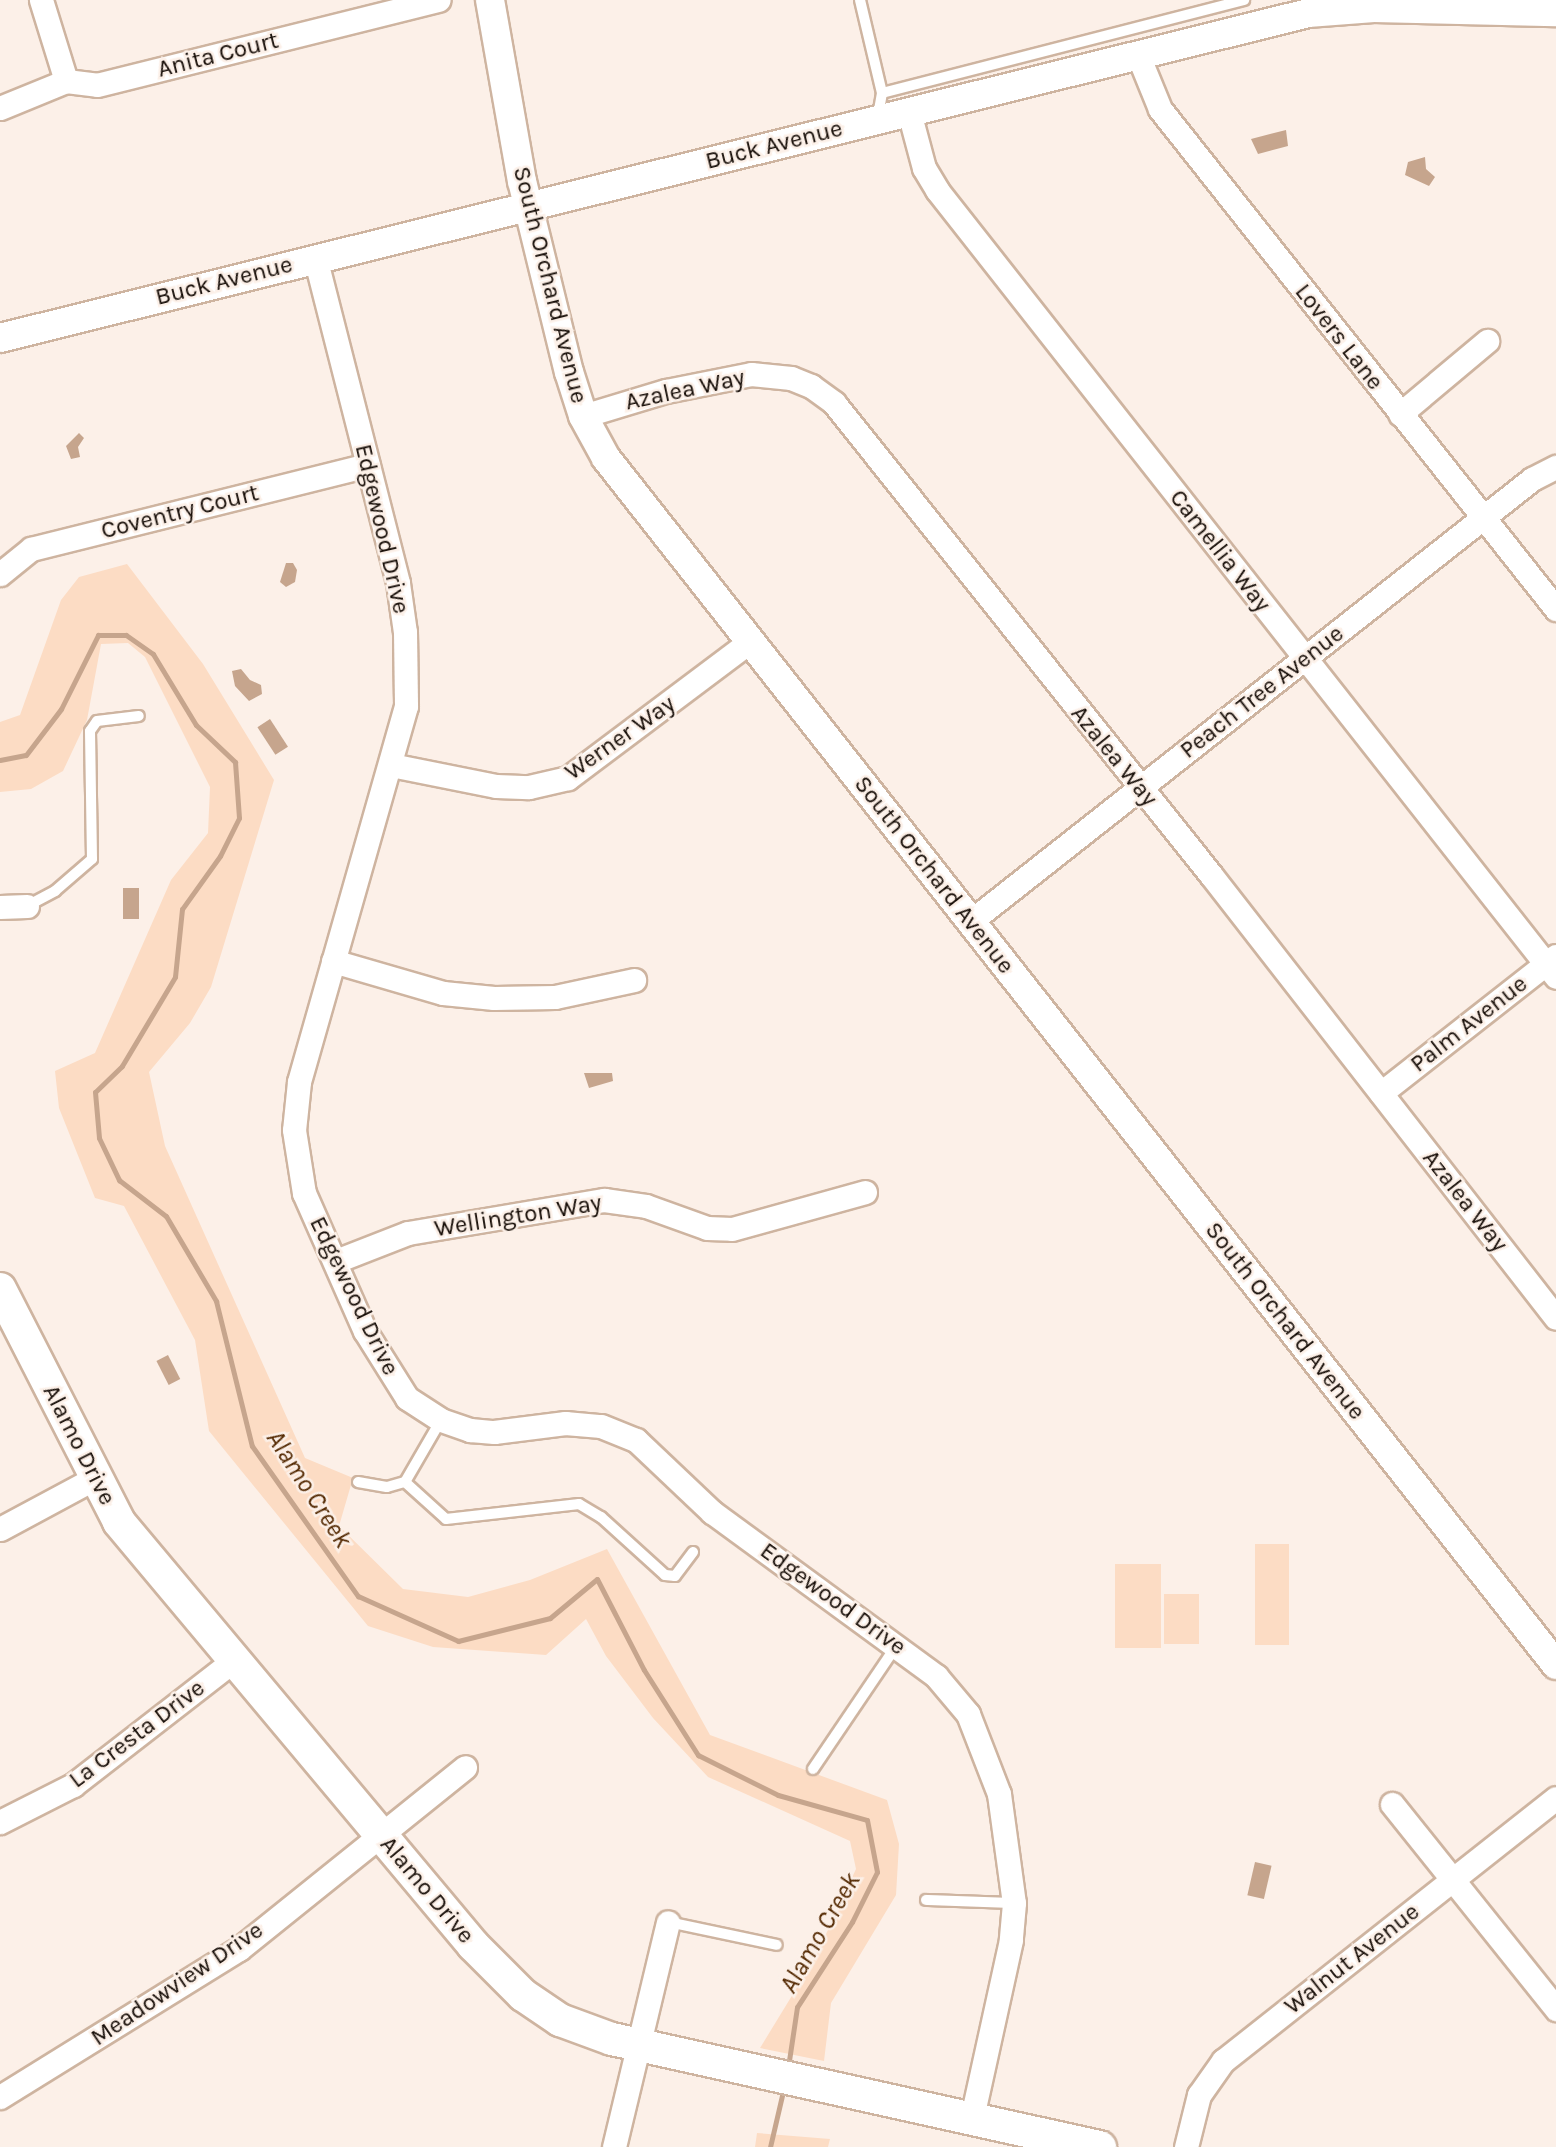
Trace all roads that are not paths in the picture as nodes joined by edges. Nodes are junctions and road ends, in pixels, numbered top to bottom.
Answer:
1 (41, 0) edge
2 (439, 0) edge
3 (490, 0) edge
4 (860, 0) edge
5 (1244, 0) edge
6 (1307, 6) edge
7 (1556, 12) edge
8 (1138, 55) junction
9 (65, 82) junction
10 (880, 106) junction
11 (0, 108) edge
12 (909, 112) junction
13 (528, 205) junction
14 (315, 257) junction
15 (0, 338) edge
16 (1487, 341) dead end
17 (1400, 414) junction
18 (583, 416) junction
19 (368, 466) junction
20 (1556, 467) edge
21 (1482, 519) junction
22 (0, 574) edge
23 (1556, 609) edge
24 (749, 642) junction
25 (1306, 659) junction
26 (139, 716) dead end
27 (391, 765) junction
28 (1140, 789) junction
29 (27, 906) joint
30 (0, 907) edge
31 (971, 921) junction
32 (333, 961) junction
33 (1552, 965) edge
34 (634, 980) dead end
35 (1381, 1093) junction
36 (865, 1192) dead end
37 (336, 1261) junction
38 (0, 1289) edge
39 (1556, 1318) edge
40 (440, 1420) junction
41 (95, 1478) junction
42 (358, 1482) dead end
43 (405, 1482) junction
44 (0, 1529) edge
45 (692, 1552) dead end
46 (897, 1645) junction
47 (233, 1661) junction
48 (1556, 1665) edge
49 (465, 1767) dead end
50 (813, 1769) dead end
51 (1556, 1798) edge
52 (1392, 1804) dead end
53 (0, 1822) edge
54 (379, 1834) junction
55 (1452, 1879) junction
56 (926, 1900) dead end
57 (1014, 1903) junction
58 (668, 1922) joint
59 (777, 1945) dead end
60 (1556, 2009) edge
61 (639, 2045) junction
62 (0, 2097) edge
63 (972, 2118) junction
64 (614, 2147) edge
65 (1100, 2147) edge
66 (1186, 2147) edge

1 - 9 street
2 - 9 street, Anita Court
3 - 13 street, South Orchard Avenue
4 - 10 lane
5 - 10 lane
6 - 7 street, Buck Avenue
6 - 8 street, Buck Avenue
8 - 12 street, Buck Avenue
8 - 17 street, Lovers Lane
9 - 11 street, Anita Court
10 - 12 street, Buck Avenue
10 - 13 street, Buck Avenue
12 - 25 street, Camellia Way
13 - 14 street, Buck Avenue
13 - 18 street, South Orchard Avenue
14 - 15 street, Buck Avenue
14 - 19 street, Edgewood Drive
16 - 17 street
17 - 21 street, Lovers Lane
18 - 24 street, South Orchard Avenue
18 - 28 street, Azalea Way
19 - 22 street, Coventry Court
19 - 27 street, Edgewood Drive
20 - 21 street, Peach Tree Avenue
21 - 23 street, Lovers Lane
21 - 25 street, Peach Tree Avenue
24 - 27 street, Werner Way
24 - 31 street, South Orchard Avenue
25 - 28 street, Peach Tree Avenue
25 - 33 street, Camellia Way
26 - 29 lane
27 - 32 street, Edgewood Drive
28 - 31 street, Peach Tree Avenue
28 - 35 street, Azalea Way
29 - 30 street
31 - 48 street, South Orchard Avenue
32 - 34 street
32 - 37 street, Edgewood Drive
33 - 35 street, Palm Avenue
35 - 39 street, Azalea Way
36 - 37 street, Wellington Way
37 - 40 street, Edgewood Drive
38 - 41 main road, Alamo Drive
40 - 43 lane
40 - 46 street, Edgewood Drive
41 - 44 street
41 - 47 main road, Alamo Drive
42 - 43 lane
43 - 45 lane
46 - 50 lane
46 - 57 street, Edgewood Drive
47 - 53 street, La Cresta Drive
47 - 54 main road, Alamo Drive
49 - 54 street, Meadowview Drive
51 - 55 street, Walnut Avenue
52 - 55 street
54 - 61 main road, Alamo Drive
54 - 62 street, Meadowview Drive
55 - 60 street
55 - 66 street, Walnut Avenue
56 - 57 lane
57 - 63 street, Edgewood Drive
58 - 59 lane
58 - 61 street
61 - 63 main road, Alamo Drive
61 - 64 street
63 - 65 main road, Alamo Drive

